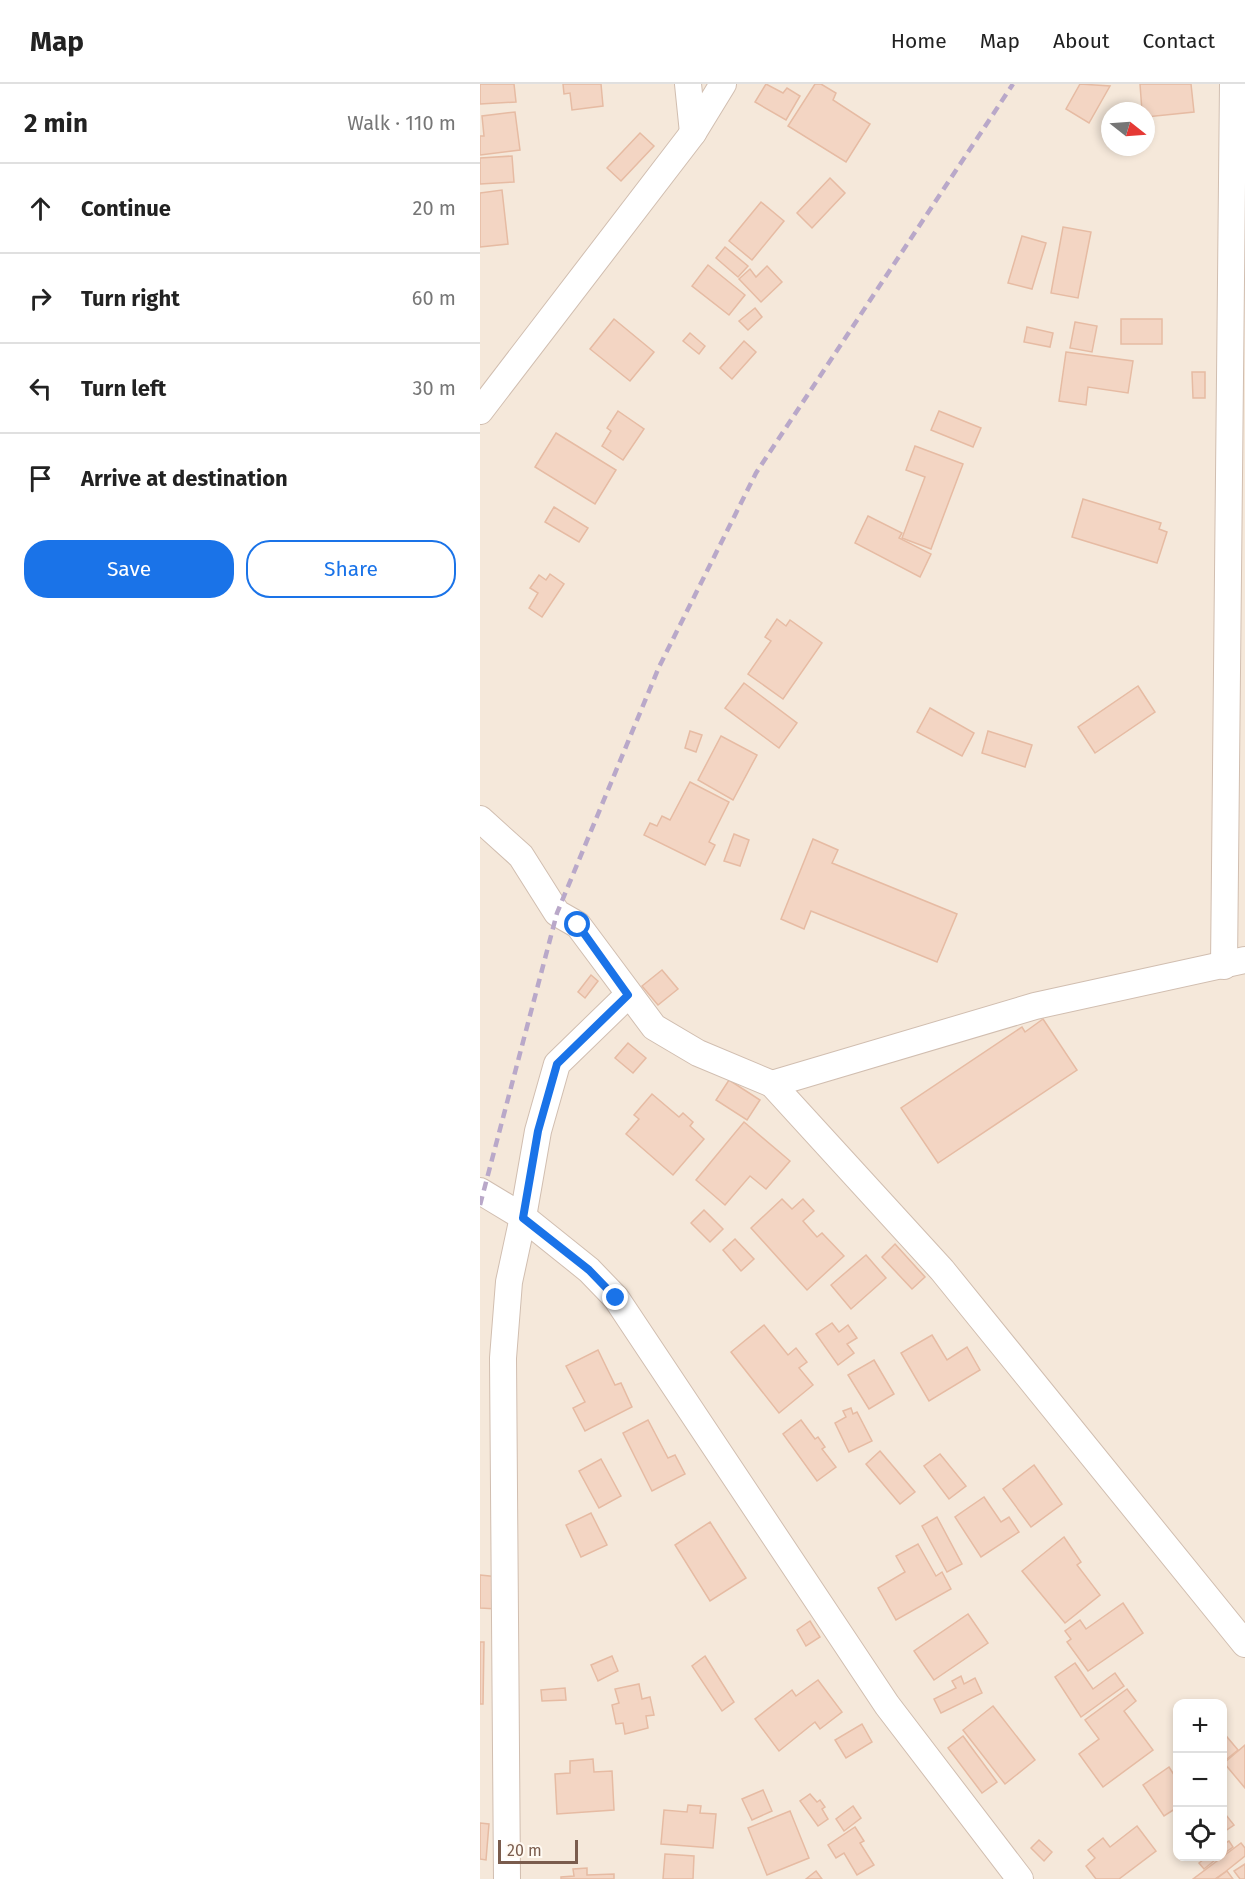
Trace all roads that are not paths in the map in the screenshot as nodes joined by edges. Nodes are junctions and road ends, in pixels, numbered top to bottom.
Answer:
1 (688, 84) edge
2 (723, 84) edge
3 (1233, 84) edge
4 (693, 133) junction
5 (480, 411) edge
6 (480, 819) edge
7 (1235, 963) edge
8 (628, 995) junction
9 (772, 1084) junction
10 (480, 1191) edge
11 (523, 1218) junction
12 (1245, 1644) edge
13 (507, 1879) edge
14 (1020, 1879) edge

1 - 4 street
2 - 4 street
3 - 7 street
4 - 5 street
6 - 8 street
7 - 9 street
8 - 9 street
8 - 11 street
9 - 12 street
10 - 11 street
11 - 13 street
11 - 14 street

